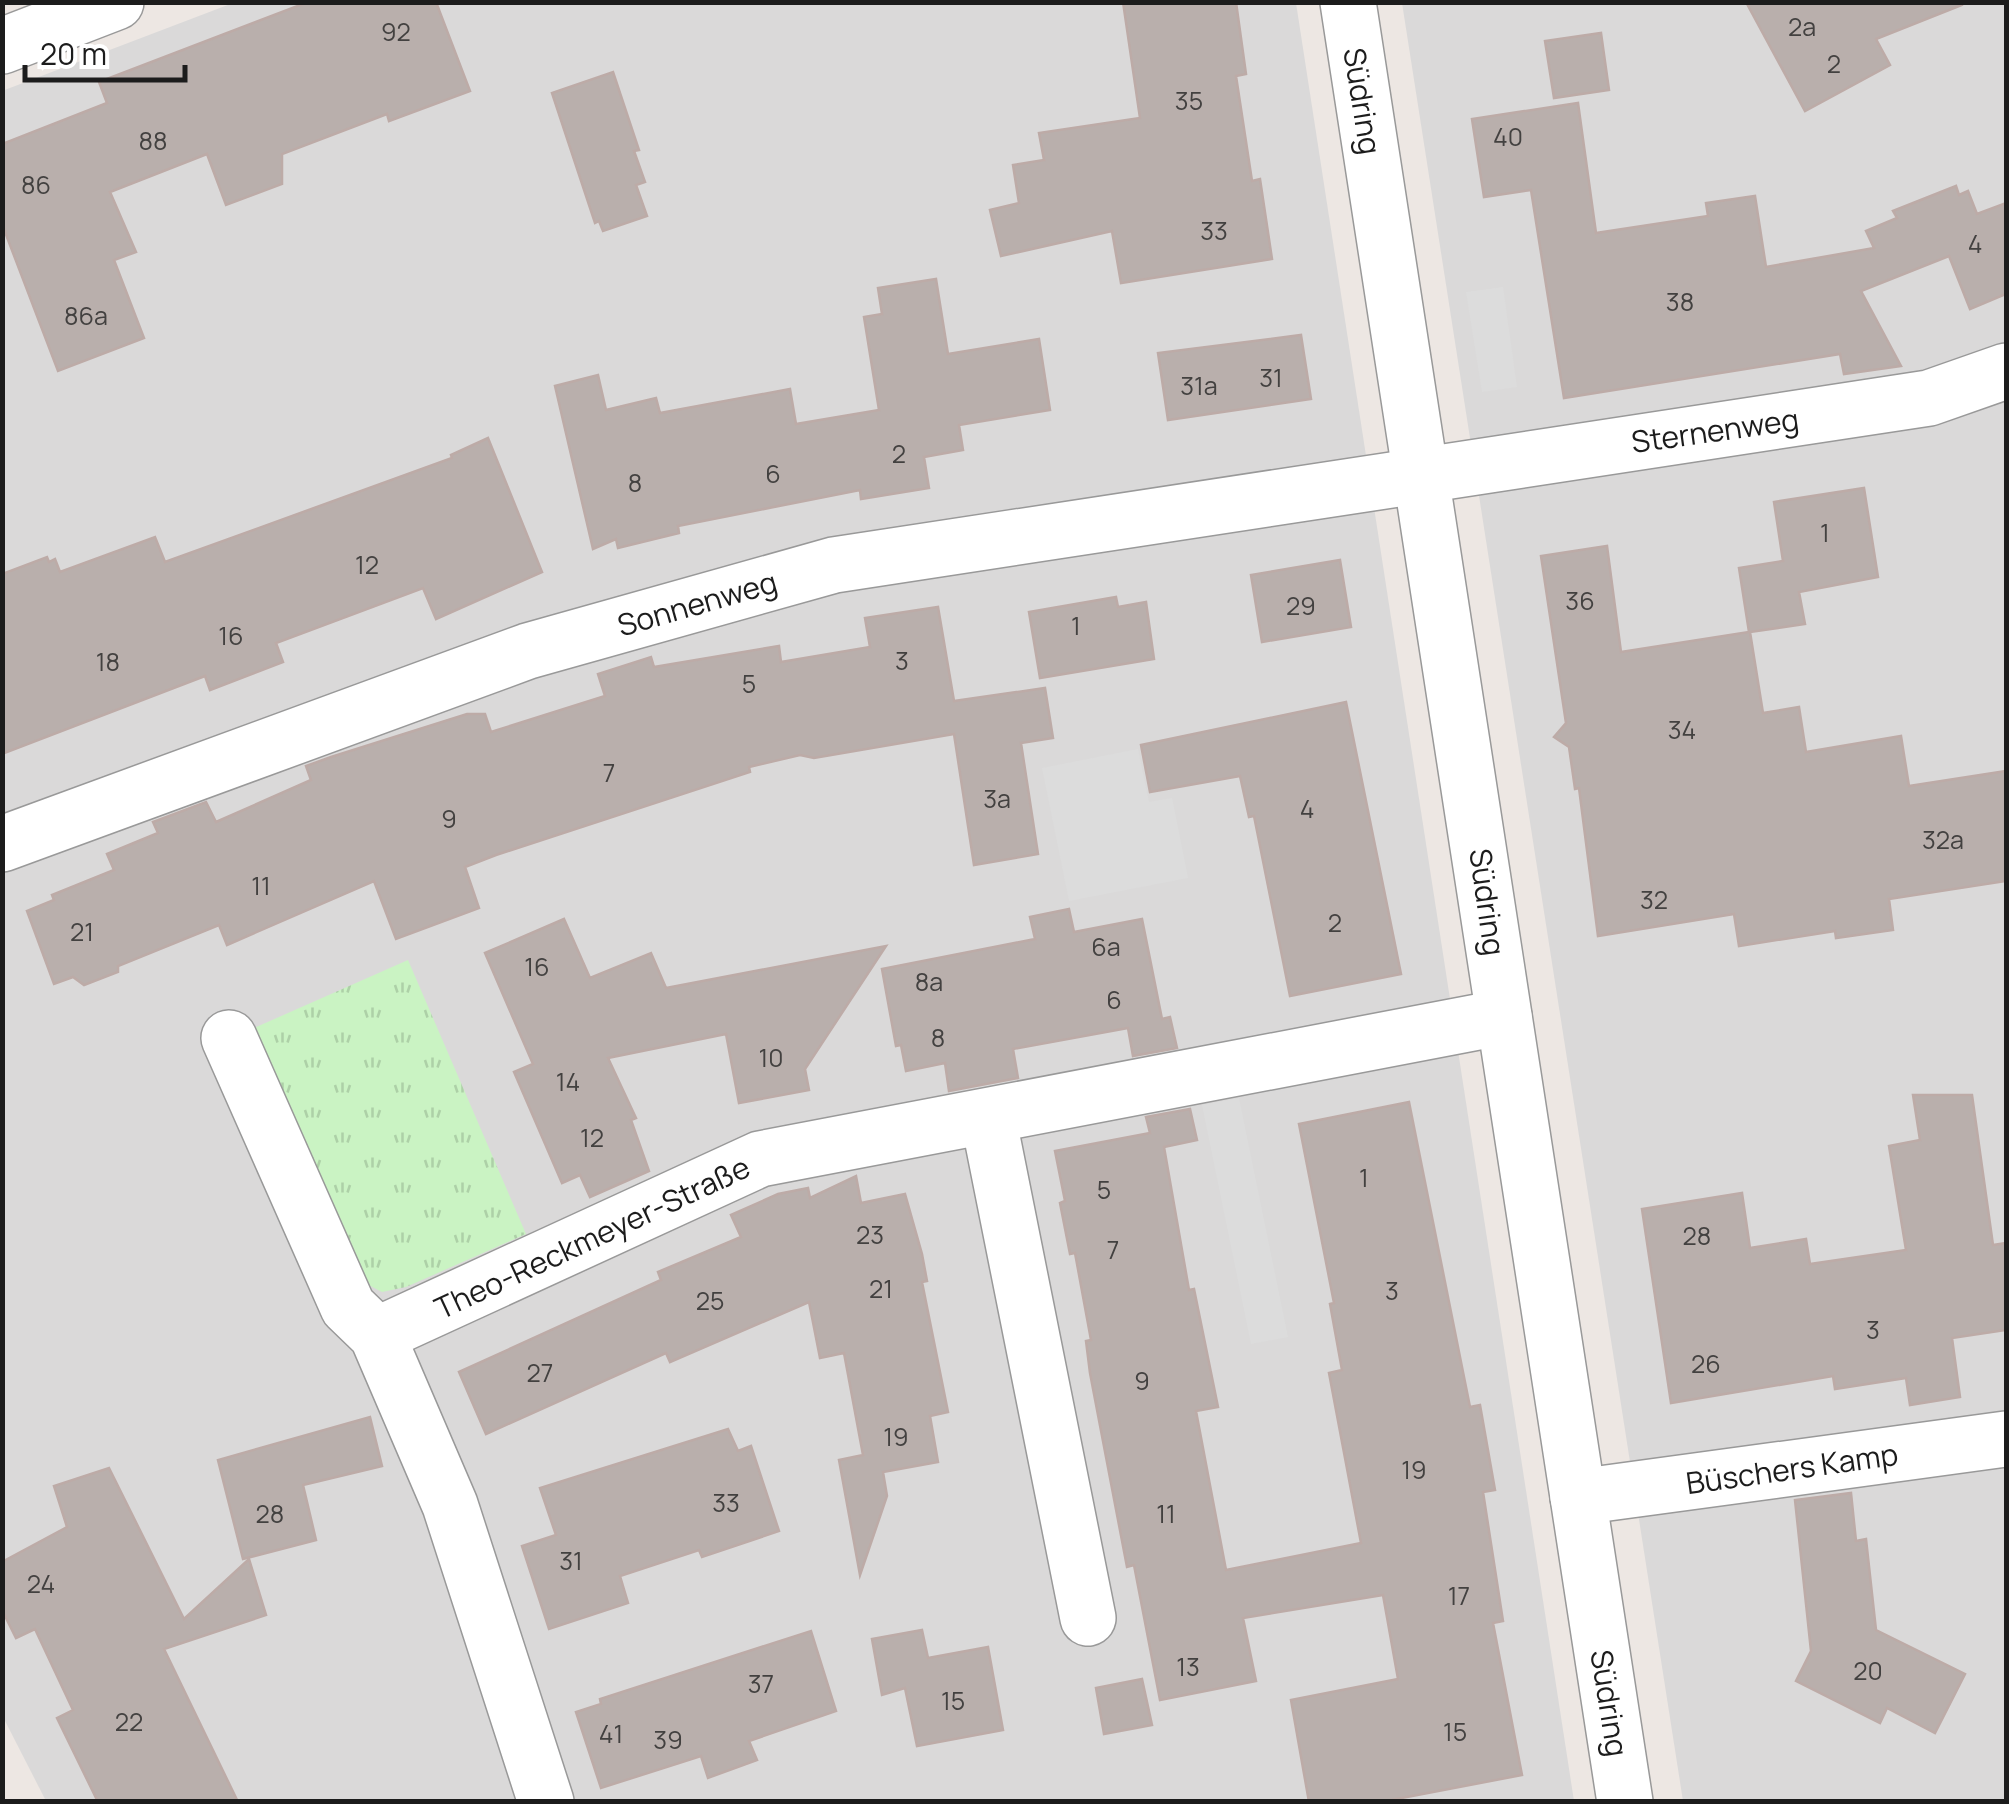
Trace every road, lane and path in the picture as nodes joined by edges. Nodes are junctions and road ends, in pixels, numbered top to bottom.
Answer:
1 (116, 2) edge
2 (1348, 2) edge
3 (2, 46) edge
4 (2006, 370) edge
5 (1420, 473) junction
6 (2, 844) edge
7 (1504, 1017) junction
8 (229, 1038) dead end
9 (988, 1117) junction
10 (377, 1335) junction
11 (2006, 1439) edge
12 (1578, 1497) junction
13 (1088, 1618) dead end
14 (546, 1802) edge
15 (1626, 1802) edge

1 - 3 street
2 - 5 street, Südring
4 - 5 street, Sternenweg
5 - 6 street, Sonnenweg
5 - 7 street, Südring
7 - 9 street, Theo-Reckmeyer-Straße
7 - 12 street, Südring
8 - 10 street
9 - 10 street, Theo-Reckmeyer-Straße
9 - 13 street
10 - 14 street
11 - 12 street, Büschers Kamp
12 - 15 street, Südring

